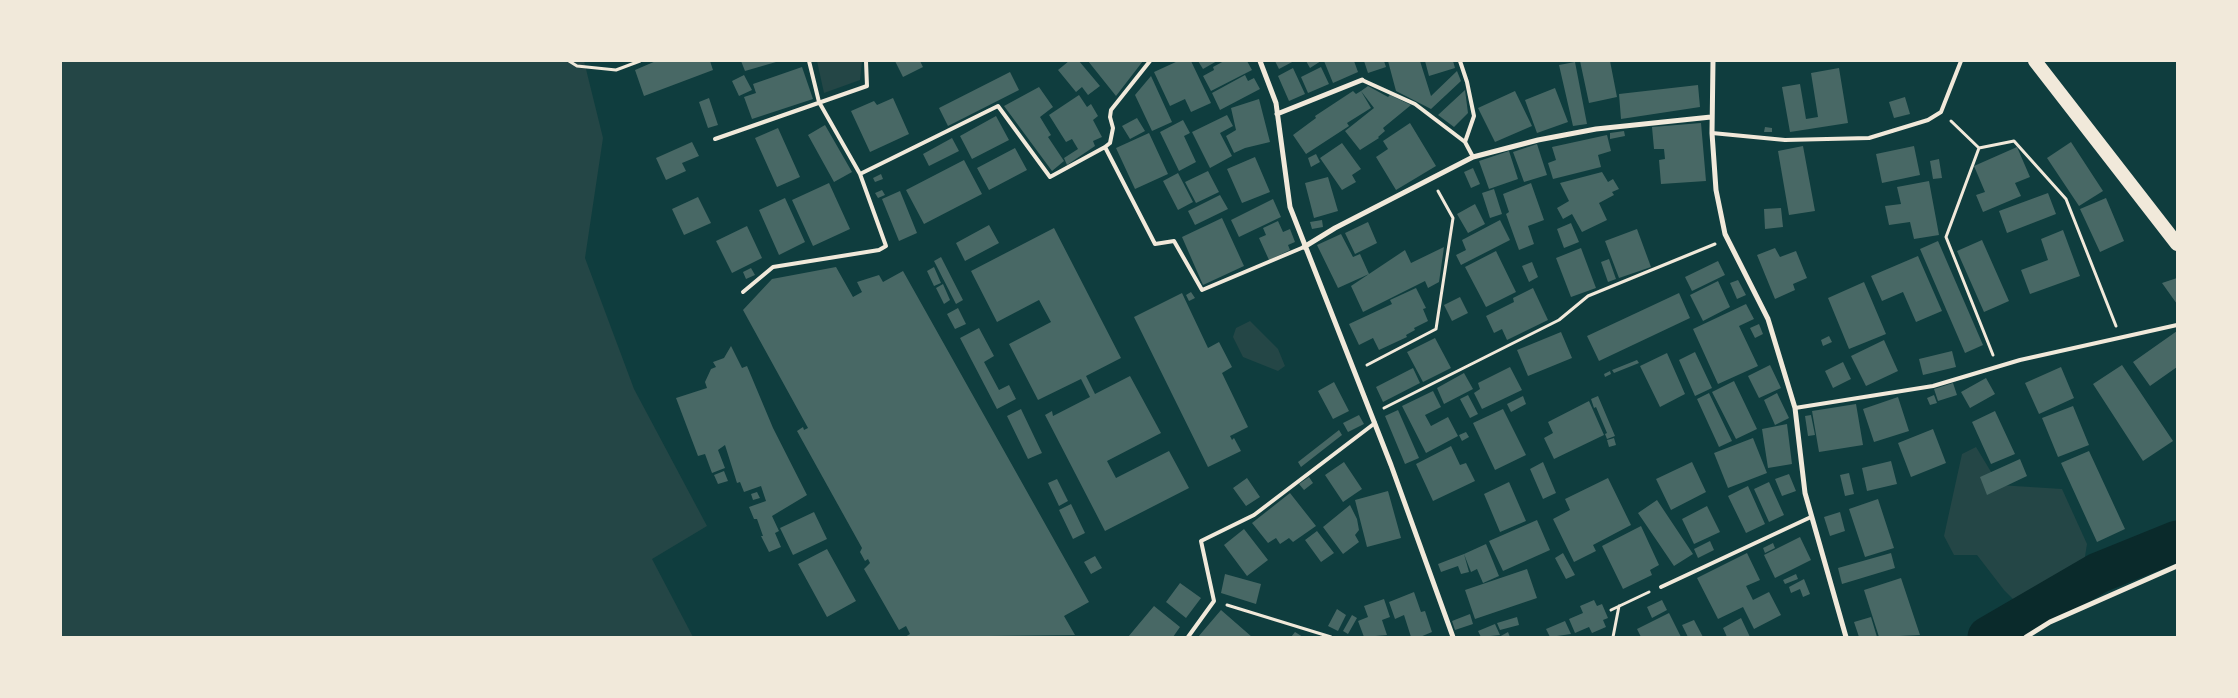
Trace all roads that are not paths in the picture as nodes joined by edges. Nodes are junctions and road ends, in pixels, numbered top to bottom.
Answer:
1 (809, 61) edge
2 (866, 61) edge
3 (1150, 61) edge
4 (1260, 61) edge
5 (1460, 61) edge
6 (1713, 61) edge
7 (1961, 61) edge
8 (2035, 61) edge
9 (1362, 80) joint
10 (819, 102) junction
11 (1277, 114) junction
12 (1711, 117) junction
13 (1712, 133) junction
14 (716, 138) dead end
15 (1465, 142) junction
16 (1105, 147) junction
17 (1473, 157) junction
18 (860, 174) junction
19 (2177, 244) edge
20 (1304, 247) junction
21 (743, 292) dead end
22 (2177, 326) edge
23 (1795, 408) junction
24 (1375, 423) junction
25 (1811, 517) junction
26 (2177, 566) edge
27 (1662, 587) road end
28 (1188, 637) edge
29 (1453, 637) edge
30 (1846, 637) edge
31 (2026, 637) edge

1 - 10 lane
2 - 10 lane
3 - 16 lane
4 - 11 street
5 - 15 lane
6 - 12 street
7 - 13 lane
8 - 19 highway
9 - 11 street
9 - 15 lane
10 - 14 lane
10 - 18 lane
11 - 20 street
12 - 13 street
12 - 17 street
13 - 23 street
15 - 17 lane
16 - 18 lane
16 - 20 lane
17 - 20 street
18 - 21 lane
20 - 24 street
22 - 23 lane
23 - 25 street
24 - 28 lane
24 - 29 street
25 - 27 lane
25 - 30 street
26 - 31 street

